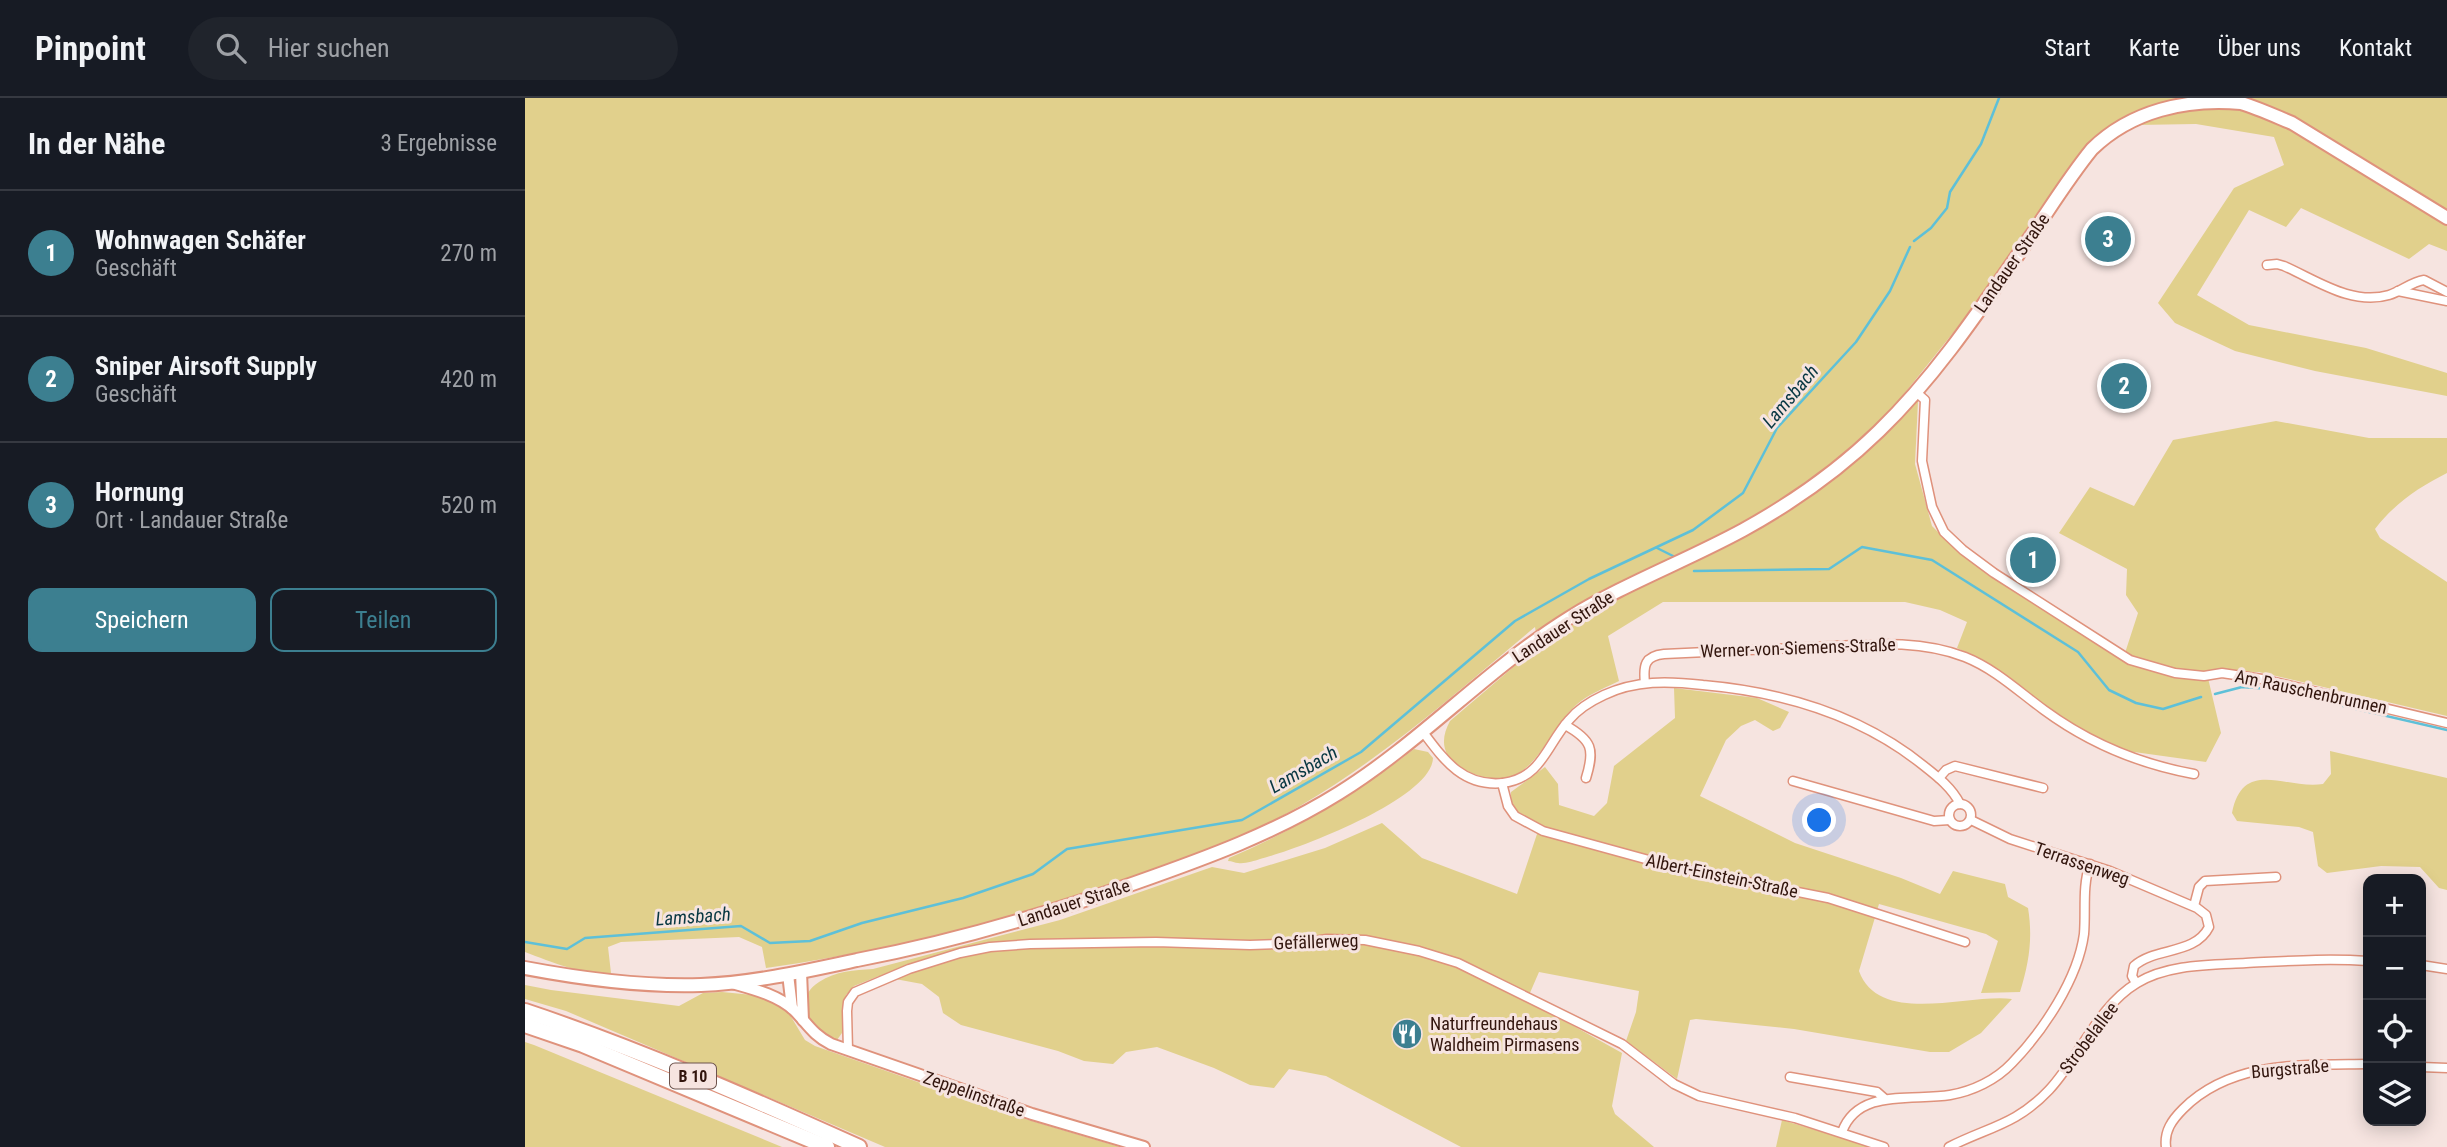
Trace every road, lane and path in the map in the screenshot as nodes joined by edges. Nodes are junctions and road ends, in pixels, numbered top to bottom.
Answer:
1 (2447, 218) edge
2 (2267, 265) dead end
3 (2398, 291) junction
4 (2447, 292) edge
5 (2447, 301) edge
6 (1916, 392) junction
7 (1645, 682) junction
8 (2447, 723) edge
9 (1565, 725) junction
10 (1423, 732) junction
11 (2194, 774) dead end
12 (1586, 778) dead end
13 (1939, 778) junction
14 (1793, 781) dead end
15 (1502, 783) junction
16 (2043, 788) dead end
17 (1960, 804) junction
18 (1950, 820) junction
19 (1971, 820) junction
20 (2090, 864) junction
21 (2276, 877) dead end
22 (2194, 906) junction
23 (1965, 942) dead end
24 (2363, 961) edge
25 (2426, 966) edge
26 (525, 968) edge
27 (2447, 969) edge
28 (794, 973) junction
29 (730, 982) junction
30 (2136, 984) junction
31 (792, 1008) junction
32 (525, 1011) edge
33 (525, 1025) edge
34 (806, 1025) junction
35 (848, 1050) junction
36 (2363, 1064) edge
37 (2426, 1066) edge
38 (2447, 1068) edge
39 (1790, 1077) dead end
40 (1885, 1099) junction
41 (1842, 1132) junction
42 (827, 1147) edge
43 (859, 1147) edge
44 (1144, 1147) edge
45 (1884, 1147) edge
46 (1949, 1147) edge
47 (2166, 1147) edge

1 - 6 main road, Landauer Straße
2 - 3 street
3 - 4 street
3 - 5 street
6 - 8 street, Am Rauschenbrunnen
6 - 10 main road, Landauer Straße
7 - 9 street
7 - 11 street, Werner-von-Siemens-Straße
7 - 13 street
9 - 12 street
9 - 15 street
10 - 15 street
10 - 28 main road, Landauer Straße
13 - 16 street
13 - 17 street
14 - 18 street
15 - 23 street, Albert-Einstein-Straße
17 - 18 street
17 - 19 street
18 - 19 street
19 - 20 street, Terrassenweg
20 - 22 street, Terrassenweg
20 - 40 street
21 - 22 street
22 - 30 street
24 - 30 street, Strobelallee
25 - 27 street
26 - 29 main road, Landauer Straße
28 - 29 main road, Landauer Straße
28 - 31 street
28 - 34 street
29 - 31 street
30 - 46 street, Strobelallee
31 - 34 street, Zeppelinstraße
32 - 43 highway, B 10
33 - 42 highway, B 10
34 - 35 street, Zeppelinstraße
35 - 41 street, Gefällerweg
35 - 44 street, Zeppelinstraße
36 - 47 street, Burgstraße
37 - 38 street
39 - 40 street
40 - 41 street
41 - 45 street, Gefällerweg

